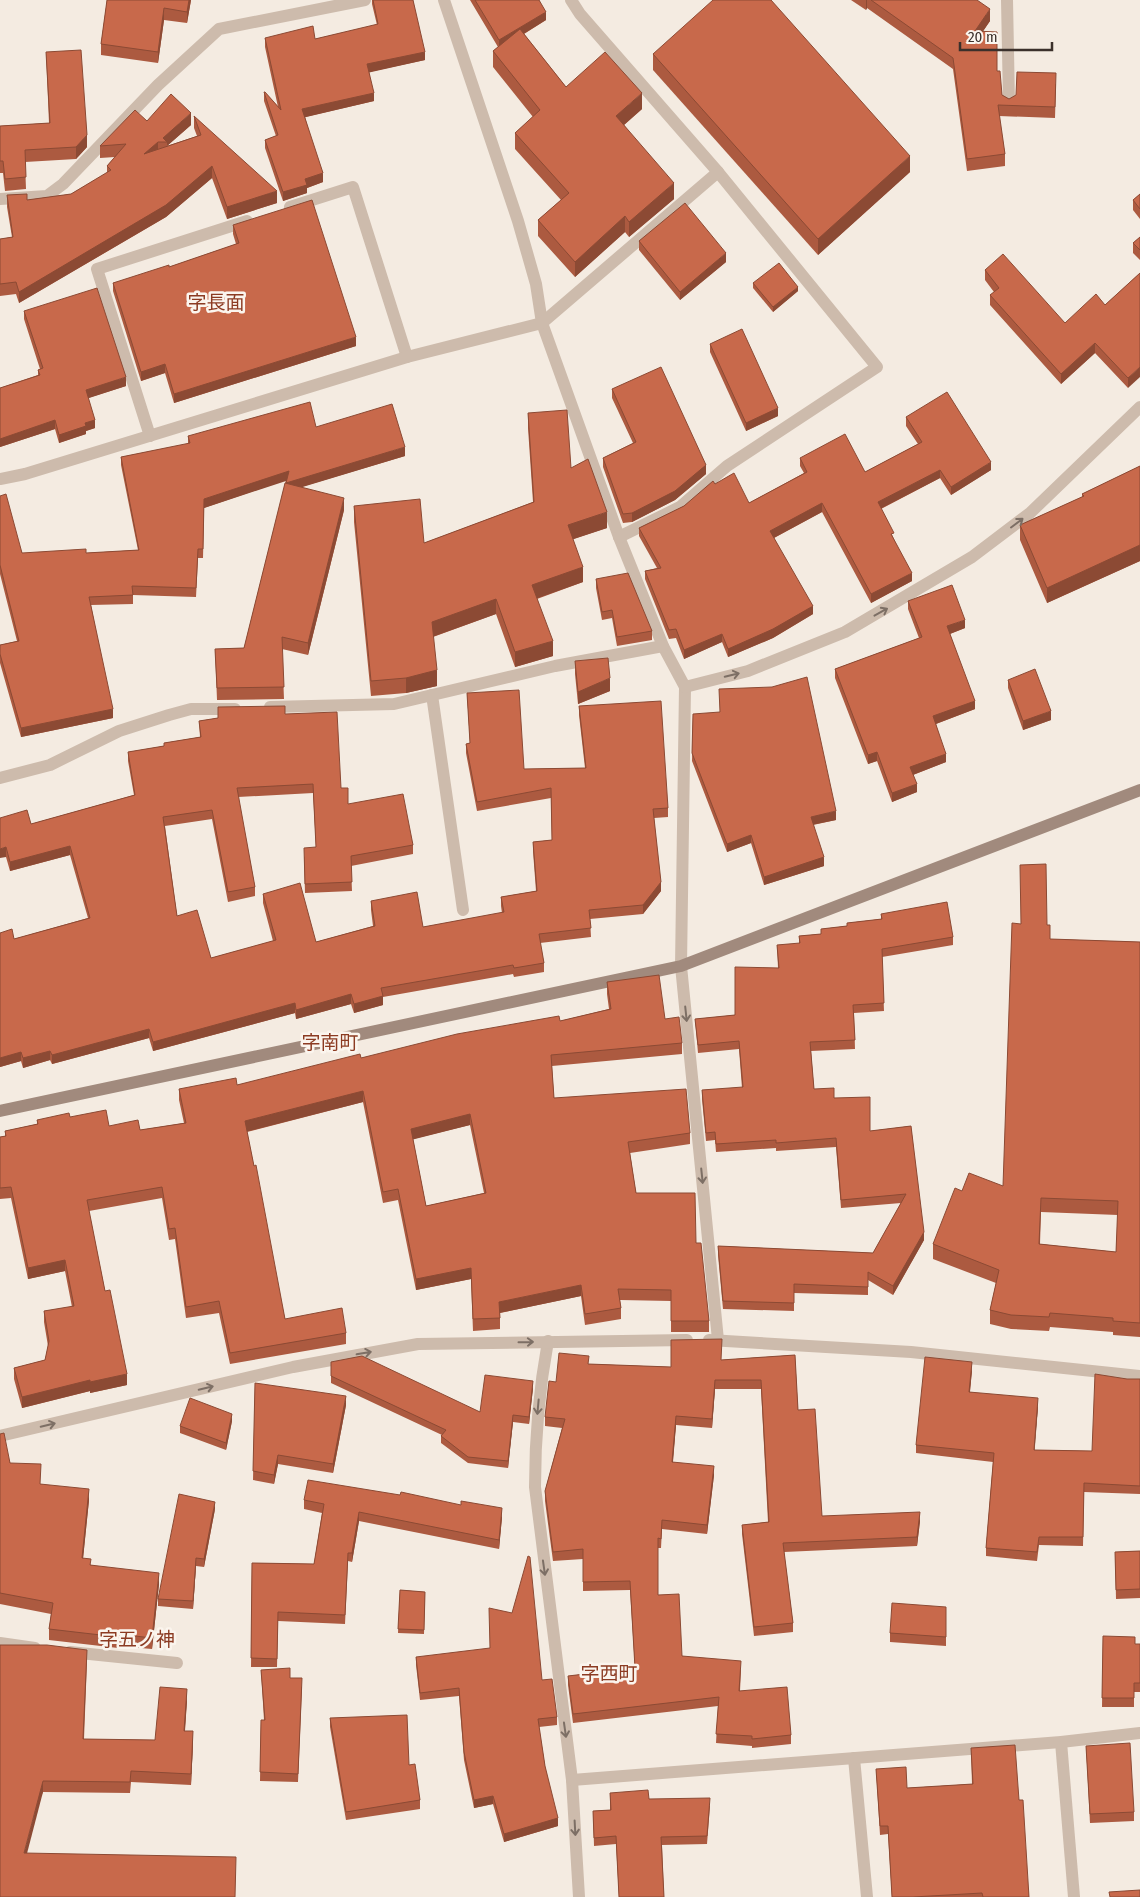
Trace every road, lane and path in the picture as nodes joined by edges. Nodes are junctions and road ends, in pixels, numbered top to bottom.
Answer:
1 (366, 0) edge
2 (444, 0) edge
3 (571, 0) edge
4 (1006, 1) edge
5 (1009, 102) edge
6 (718, 172) junction
7 (0, 199) edge
8 (277, 211) edge
9 (258, 217) edge
10 (542, 323) junction
11 (407, 357) junction
12 (1140, 407) edge
13 (150, 436) junction
14 (0, 478) edge
15 (619, 537) junction
16 (663, 646) junction
17 (685, 687) junction
18 (432, 695) junction
19 (0, 778) edge
20 (1140, 790) edge
21 (463, 910) dead end
22 (681, 966) junction
23 (0, 1111) edge
24 (718, 1340) junction
25 (548, 1341) junction
26 (1140, 1376) edge
27 (0, 1436) edge
28 (0, 1643) edge
29 (177, 1664) dead end
30 (1140, 1733) edge
31 (1061, 1742) junction
32 (854, 1758) junction
33 (572, 1780) junction
34 (579, 1897) edge
35 (867, 1897) edge
36 (1074, 1897) edge

1 - 7 street
2 - 10 street
3 - 6 street
4 - 5 street
6 - 10 street
6 - 15 street
8 - 11 street
9 - 13 street
10 - 11 street
10 - 15 street
11 - 13 street
17 -> 12 street
13 - 14 street
15 - 16 street
16 - 17 street
16 - 18 street
17 - 22 street
18 - 19 street
18 - 21 street
20 - 22 street
22 - 23 street
22 -> 24 street
24 - 25 street
24 - 26 street
27 -> 25 street
25 -> 33 street
28 - 29 street
30 - 31 street
31 - 32 street
31 - 36 street
32 - 33 street
32 - 35 street
33 -> 34 street

